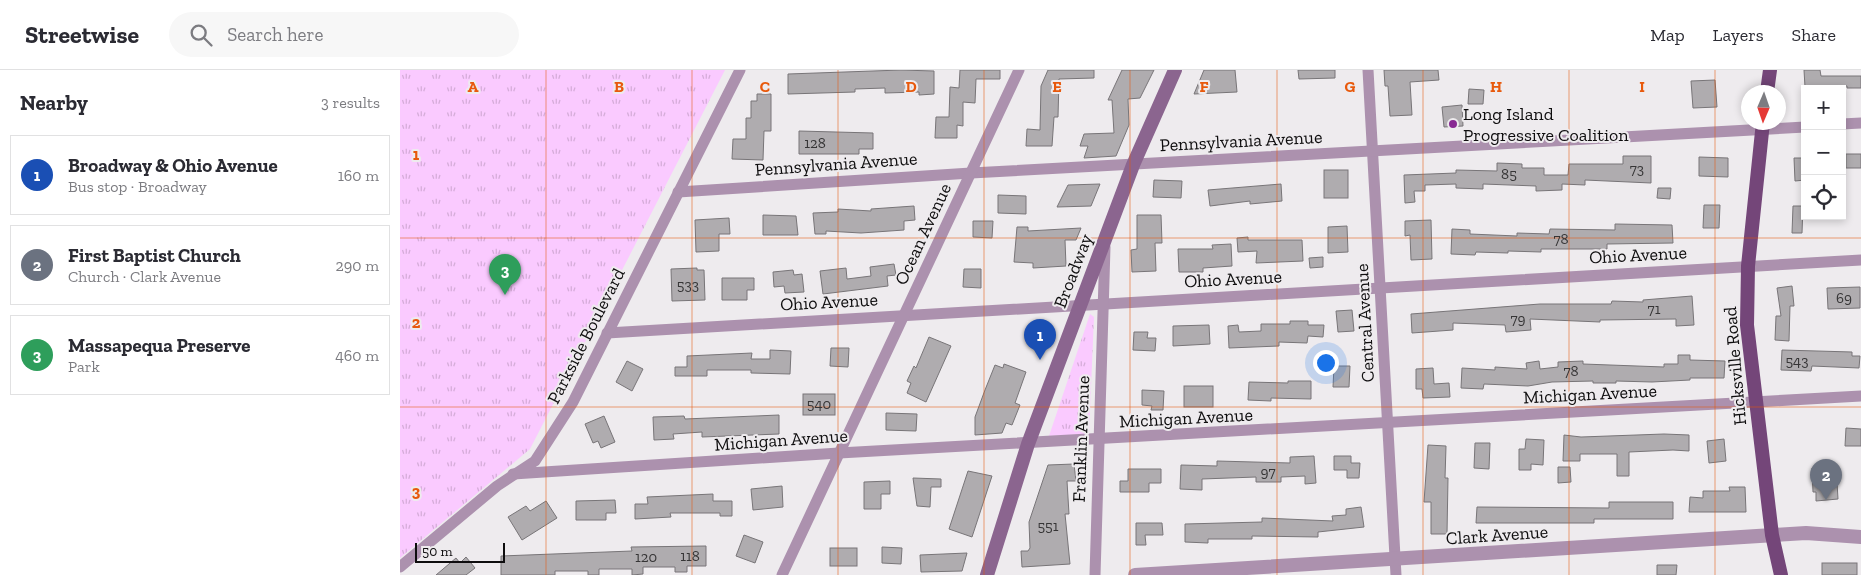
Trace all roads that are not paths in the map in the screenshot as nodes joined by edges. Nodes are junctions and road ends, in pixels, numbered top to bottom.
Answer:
1 (740, 70) edge
2 (1019, 70) edge
3 (1176, 70) edge
4 (1368, 70) edge
5 (1770, 70) edge
6 (1768, 85) edge
7 (1861, 123) edge
8 (1846, 124) edge
9 (1786, 126) edge
10 (1801, 126) edge
11 (1741, 127) edge
12 (1762, 130) edge
13 (1372, 151) junction
14 (1133, 165) junction
15 (971, 173) junction
16 (678, 192) junction
17 (1105, 239) junction
18 (1861, 260) edge
19 (1748, 266) junction
20 (1380, 288) junction
21 (1102, 304) junction
22 (1080, 305) junction
23 (905, 316) junction
24 (608, 333) junction
25 (1861, 396) edge
26 (1756, 402) junction
27 (1388, 423) junction
28 (1098, 440) junction
29 (1028, 444) junction
30 (839, 453) junction
31 (513, 474) junction
32 (1772, 535) junction
33 (1861, 537) edge
34 (1396, 560) junction
35 (400, 567) edge
36 (782, 575) edge
37 (987, 575) edge
38 (1095, 575) edge
39 (1135, 575) edge
40 (1396, 575) edge
41 (1781, 575) edge

1 - 16 street, Parkside Boulevard
2 - 15 street, Ocean Avenue
3 - 14 main road, Broadway
4 - 13 street, Central Avenue
5 - 6 main road
7 - 8 street
9 - 10 street, Pennsylvania Avenue
11 - 13 street, Pennsylvania Avenue
12 - 19 main road, Hicksville Road
13 - 14 street, Pennsylvania Avenue
13 - 20 street, Central Avenue
14 - 15 street, Pennsylvania Avenue
14 - 17 main road, Broadway
15 - 16 street, Pennsylvania Avenue
15 - 23 street, Ocean Avenue
16 - 24 street, Parkside Boulevard
17 - 21 street, Franklin Avenue
17 - 22 main road, Broadway
18 - 19 street, Ohio Avenue
19 - 20 street, Ohio Avenue
19 - 26 main road, Hicksville Road
20 - 21 street, Ohio Avenue
20 - 27 street, Central Avenue
21 - 22 street, Ohio Avenue
21 - 28 street, Franklin Avenue
22 - 23 street, Ohio Avenue
22 - 29 main road, Broadway
23 - 24 street, Ohio Avenue
23 - 30 street, Ocean Avenue
24 - 31 street, Parkside Boulevard
25 - 26 street, Michigan Avenue
26 - 27 street, Michigan Avenue
26 - 32 main road, Hicksville Road
27 - 28 street, Michigan Avenue
27 - 34 street, Central Avenue
28 - 29 street, Michigan Avenue
28 - 38 street, Franklin Avenue
29 - 30 street, Michigan Avenue
29 - 37 main road, Broadway
30 - 31 street, Michigan Avenue
30 - 36 street, Ocean Avenue
31 - 35 street, Parkside Boulevard
32 - 33 street, Clark Avenue
32 - 34 street, Clark Avenue
32 - 41 main road, Hicksville Road
34 - 39 street, Clark Avenue
34 - 40 street, Central Avenue

